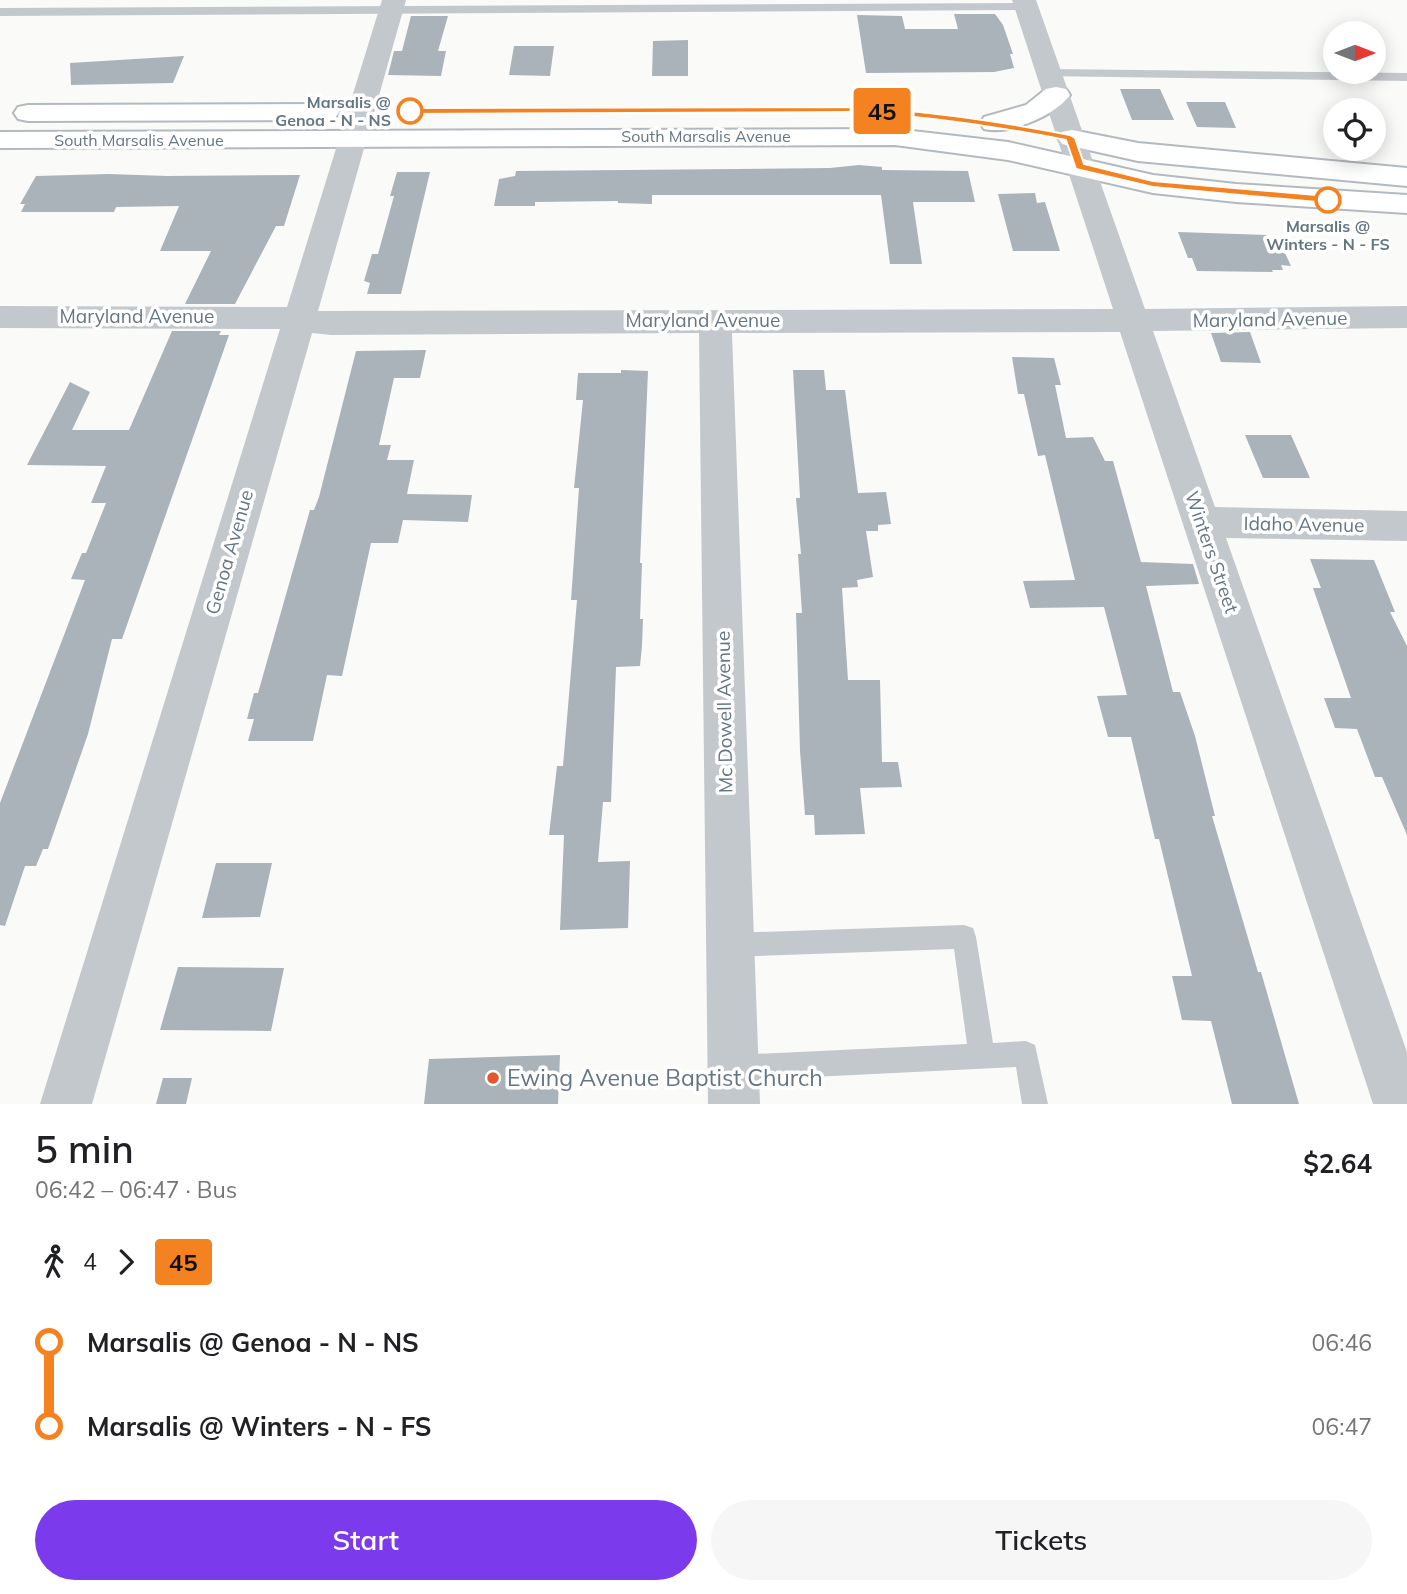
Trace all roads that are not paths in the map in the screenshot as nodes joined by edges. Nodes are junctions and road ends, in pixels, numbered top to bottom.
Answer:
1 (1026, 4) edge
2 (392, 5) edge
3 (0, 12) edge
4 (1407, 77) edge
5 (1052, 84) junction
6 (388, 111) dead end
7 (886, 111) dead end
8 (0, 113) edge
9 (921, 114) dead end
10 (356, 125) junction
11 (0, 140) edge
12 (1075, 152) junction
13 (1407, 177) edge
14 (1407, 204) edge
15 (0, 317) edge
16 (1407, 317) edge
17 (297, 320) junction
18 (715, 320) junction
19 (1133, 321) junction
20 (1201, 522) junction
21 (1407, 526) edge
22 (730, 944) junction
23 (982, 1056) junction
24 (733, 1086) edge
25 (66, 1104) edge
26 (1035, 1104) edge
27 (1399, 1104) edge

1 - 2 lane
1 - 5 street, Winters Street
2 - 3 lane
2 - 10 street, Genoa Avenue
4 - 5 lane
5 - 12 street, Winters Street
5 - 12 main road, South Marsalis Avenue
6 - 10 main road, South Marsalis Avenue
7 - 9 main road
8 - 10 main road, South Marsalis Avenue
10 - 11 main road, South Marsalis Avenue
10 - 12 main road, South Marsalis Avenue
10 - 17 street, Genoa Avenue
12 - 13 main road, South Marsalis Avenue
12 - 14 main road, South Marsalis Avenue
12 - 19 street, Winters Street
15 - 17 street, Maryland Avenue
16 - 19 street, Maryland Avenue
17 - 18 street, Maryland Avenue
17 - 25 street, Genoa Avenue
18 - 19 street, Maryland Avenue
18 - 22 street, Mc Dowell Avenue
19 - 20 street, Winters Street
20 - 21 street, Idaho Avenue
20 - 27 street, Winters Street
22 - 23 lane
22 - 24 street, Mc Dowell Avenue
23 - 24 lane
23 - 26 lane

